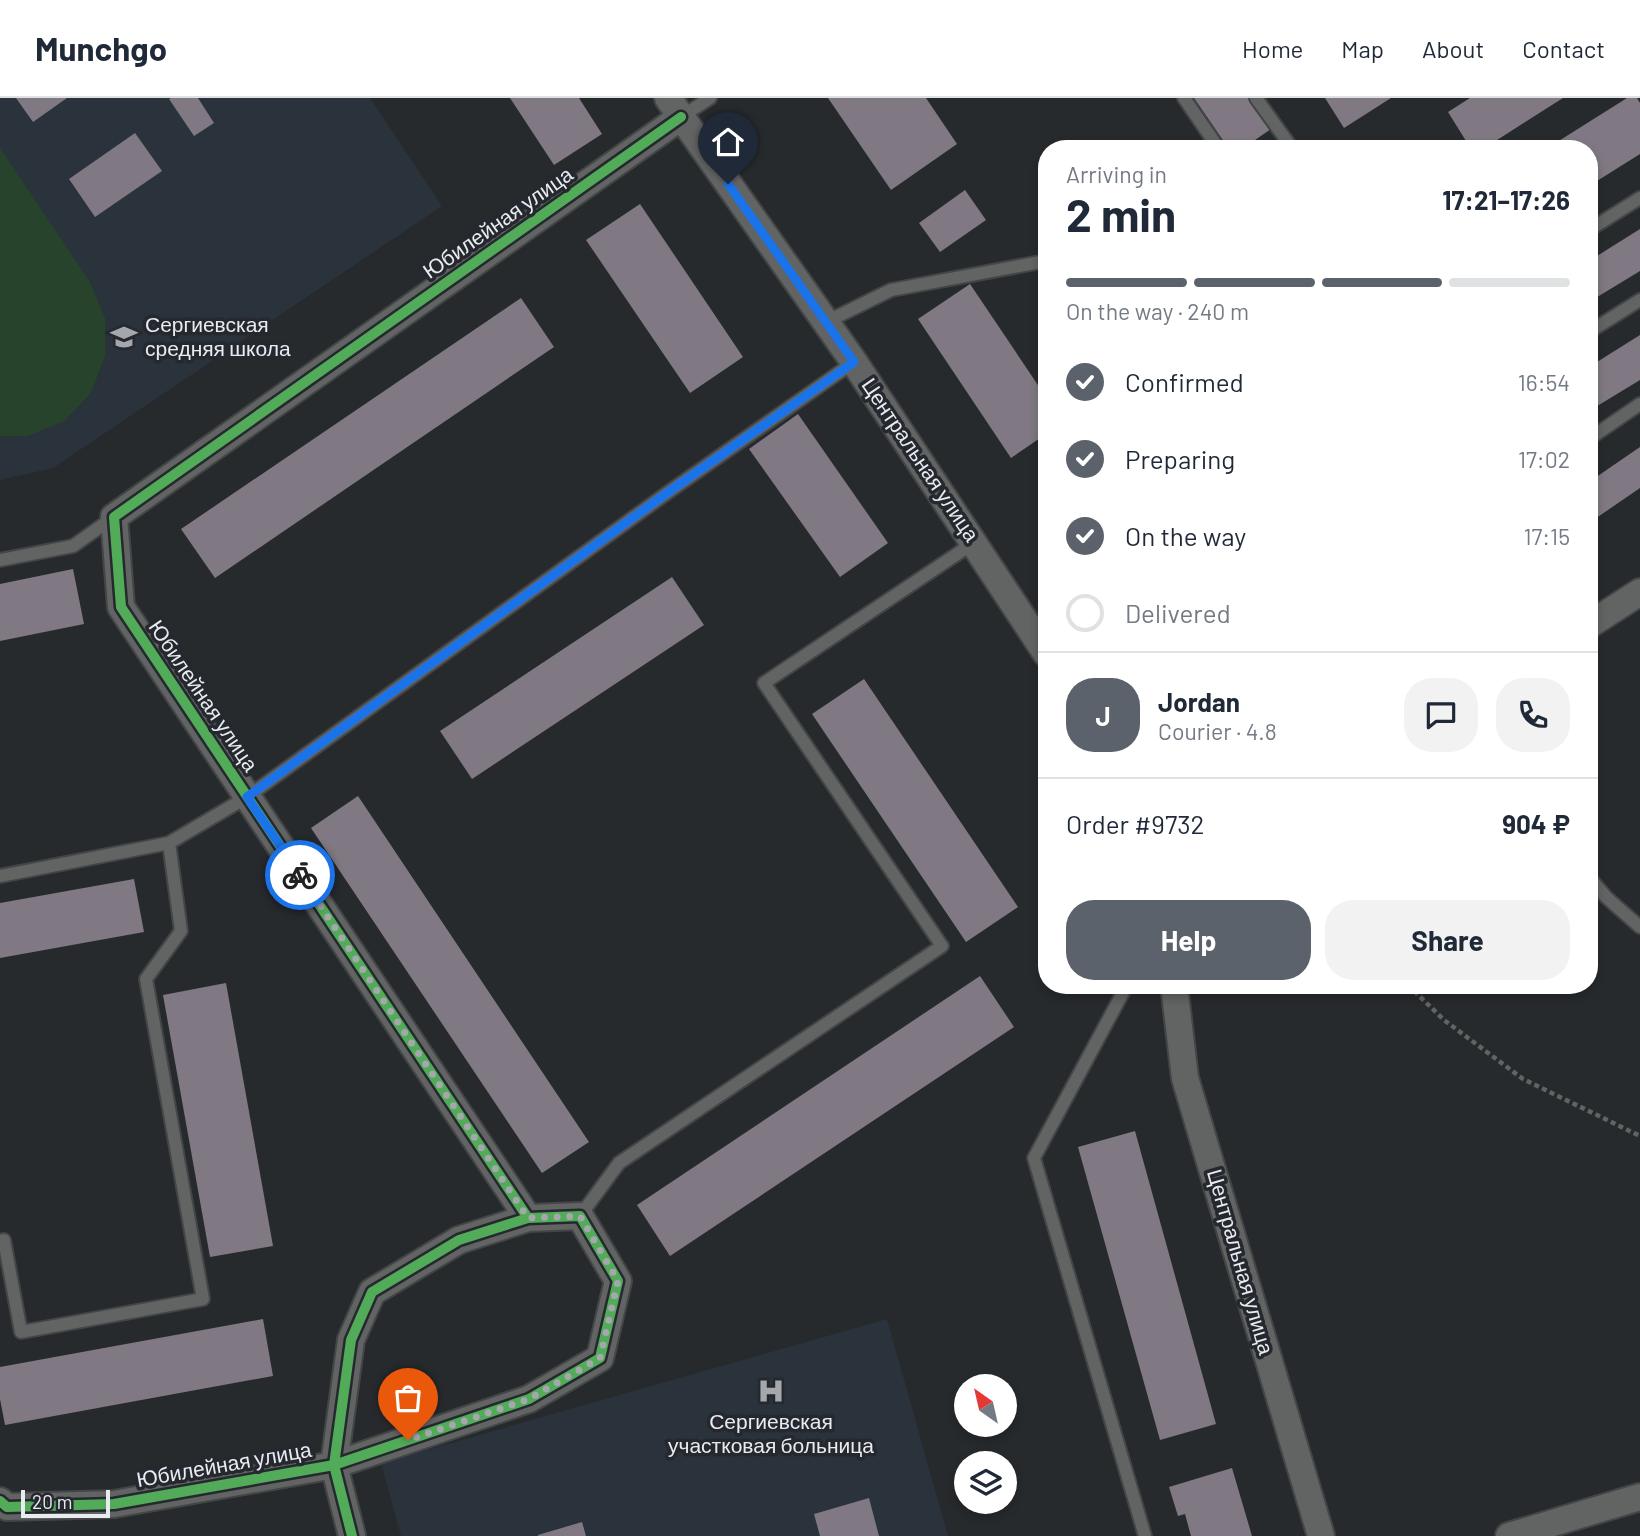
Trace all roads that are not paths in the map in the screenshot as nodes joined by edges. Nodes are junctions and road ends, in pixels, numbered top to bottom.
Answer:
1 (710, 98) edge
2 (1184, 98) edge
3 (1256, 98) edge
4 (674, 108) edge
5 (1213, 140) edge
6 (1286, 140) edge
7 (1640, 198) edge
8 (1598, 224) edge
9 (1038, 262) edge
10 (1640, 300) edge
11 (826, 322) junction
12 (1598, 326) edge
13 (854, 362) junction
14 (1640, 404) edge
15 (1598, 433) edge
16 (114, 517) junction
17 (975, 542) junction
18 (0, 560) edge
19 (1640, 592) edge
20 (1598, 619) edge
21 (1038, 640) edge
22 (247, 797) junction
23 (169, 843) junction
24 (0, 876) edge
25 (1598, 888) edge
26 (1640, 927) edge
27 (1122, 994) edge
28 (1175, 994) edge
29 (580, 1216) junction
30 (528, 1218) junction
31 (0, 1241) edge
32 (334, 1465) junction
33 (1640, 1497) edge
34 (0, 1501) edge
35 (352, 1536) edge
36 (1145, 1536) edge
37 (1321, 1536) edge
38 (1509, 1536) edge

1 - 4 lane
2 - 5 lane
3 - 6 lane
4 - 11 street, Центральная улица
4 - 16 street, Юбилейная улица
7 - 8 lane
9 - 11 lane
10 - 12 lane
11 - 13 street, Центральная улица
13 - 17 street, Центральная улица
13 - 22 lane
14 - 15 lane
16 - 18 lane
16 - 22 street, Юбилейная улица
17 - 21 street, Центральная улица
17 - 29 lane
19 - 20 street
22 - 23 lane
22 - 30 street, Юбилейная улица
23 - 24 lane
23 - 31 lane
25 - 26 lane
27 - 36 lane
28 - 37 street, Центральная улица
29 - 30 street
29 - 32 street, Юбилейная улица
30 - 32 street
32 - 34 street, Юбилейная улица
32 - 35 street
33 - 38 street

